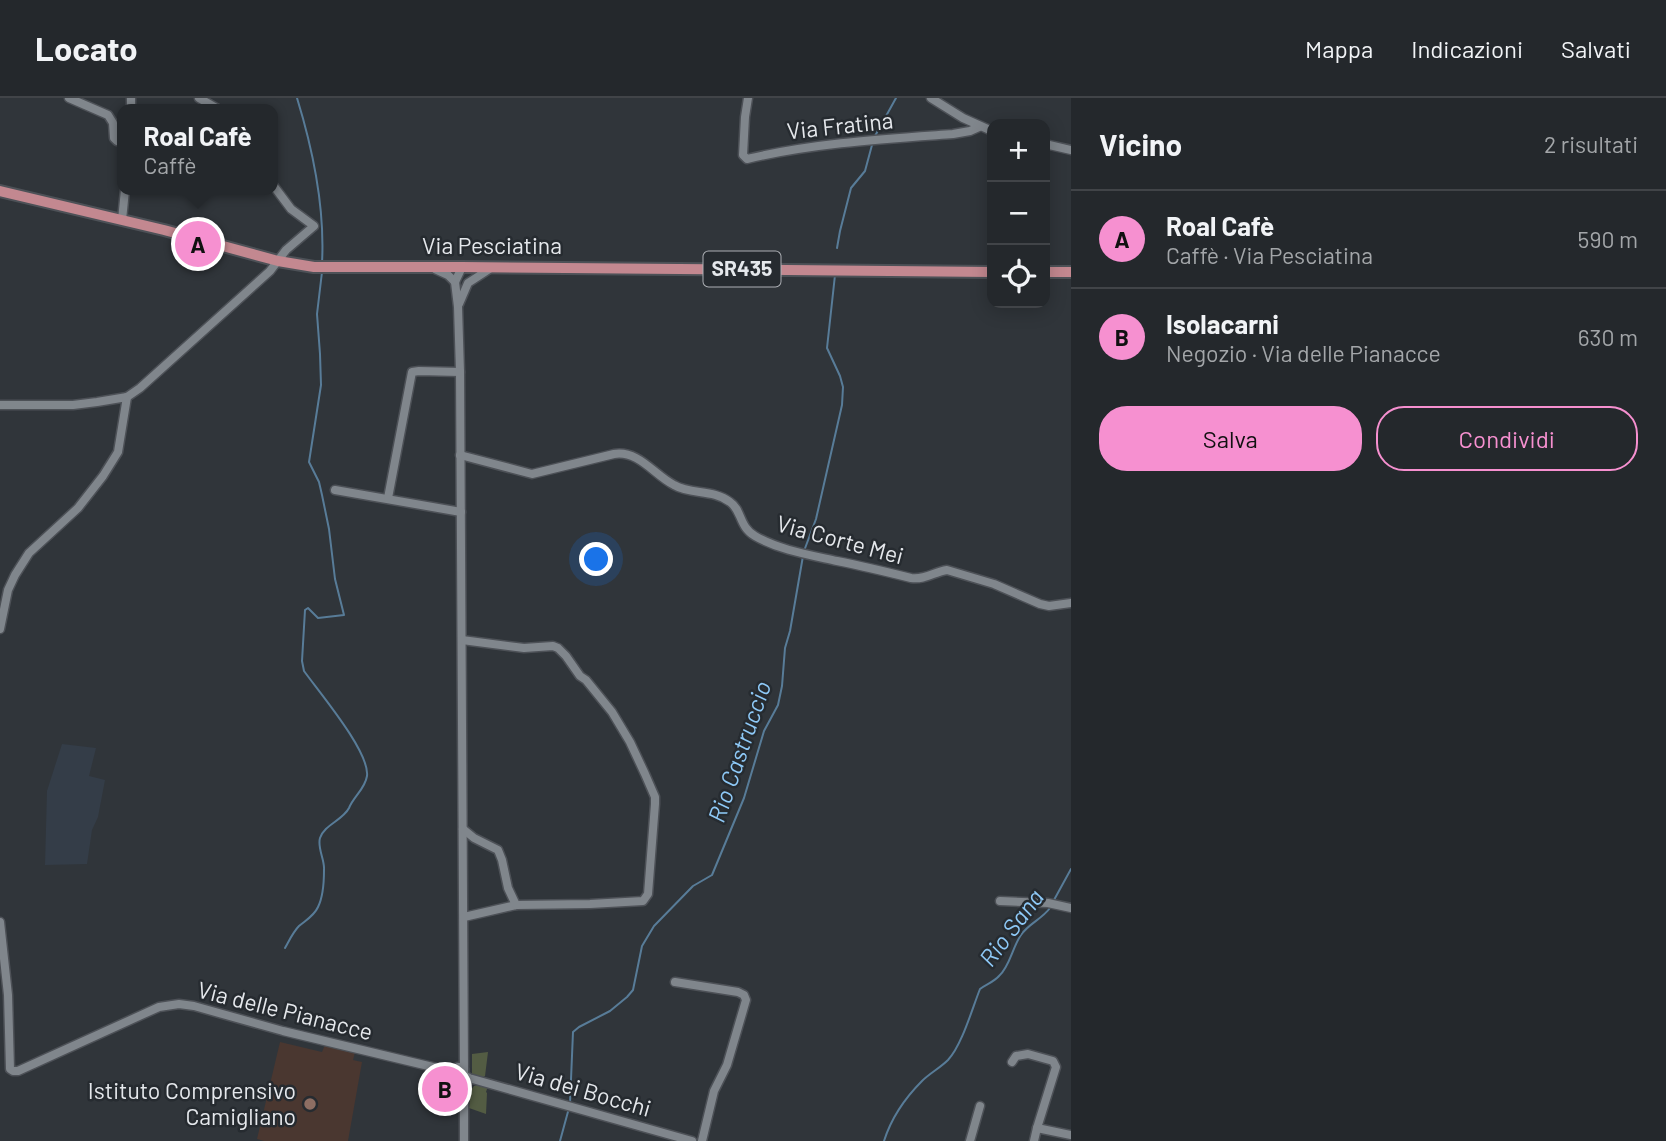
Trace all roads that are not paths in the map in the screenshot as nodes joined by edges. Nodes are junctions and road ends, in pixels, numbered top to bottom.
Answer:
1 (69, 98) edge
2 (748, 98) edge
3 (931, 98) edge
4 (979, 127) junction
5 (987, 129) edge
6 (117, 141) edge
7 (1050, 145) edge
8 (1071, 150) edge
9 (0, 191) edge
10 (278, 191) edge
11 (124, 195) edge
12 (122, 220) junction
13 (278, 261) junction
14 (429, 267) junction
15 (462, 267) junction
16 (492, 267) junction
17 (987, 272) edge
18 (1050, 272) edge
19 (1071, 272) edge
20 (456, 282) junction
21 (468, 283) junction
22 (458, 307) junction
23 (460, 372) junction
24 (127, 397) junction
25 (0, 405) edge
26 (460, 455) junction
27 (335, 490) dead end
28 (388, 498) junction
29 (461, 512) junction
30 (1071, 603) edge
31 (0, 629) edge
32 (462, 640) junction
33 (463, 829) junction
34 (1000, 901) dead end
35 (516, 905) junction
36 (1071, 908) edge
37 (464, 917) junction
38 (0, 922) edge
39 (675, 982) dead end
40 (4, 1007) edge
41 (1012, 1062) dead end
42 (459, 1073) junction
43 (477, 1079) junction
44 (465, 1093) junction
45 (980, 1106) dead end
46 (1037, 1128) junction
47 (1071, 1135) edge
48 (464, 1141) edge
49 (692, 1141) edge
50 (702, 1141) edge
51 (970, 1141) edge
52 (1034, 1141) edge

1 - 6 street
2 - 4 street, Via Fratina
3 - 4 street
4 - 5 street
7 - 8 street
9 - 12 main road, Via Pesciatina / SR435
10 - 13 street
11 - 12 street
12 - 13 main road, Via Pesciatina / SR435
13 - 14 main road, Via Pesciatina / SR435
13 - 24 street
14 - 15 main road, Via Pesciatina / SR435
14 - 20 street
15 - 16 main road, Via Pesciatina / SR435
15 - 20 street
15 - 21 street
16 - 17 main road, Via Pesciatina / SR435
16 - 21 street
18 - 19 main road
20 - 22 street
21 - 22 street
22 - 23 street
23 - 26 street
23 - 28 street
24 - 25 street
24 - 31 street
26 - 29 street
26 - 30 street, Via Corte Mei
27 - 28 street
28 - 29 street
29 - 32 street
32 - 33 street
32 - 35 street
33 - 35 street
33 - 37 street
34 - 36 street
35 - 37 street
37 - 42 street
38 - 40 street
39 - 50 street
40 - 42 street, Via delle Pianacce
41 - 46 street
42 - 43 street, Via dei Bocchi
42 - 44 street
43 - 44 street
43 - 49 street, Via dei Bocchi
44 - 48 street
45 - 51 street
46 - 47 street
46 - 52 street

